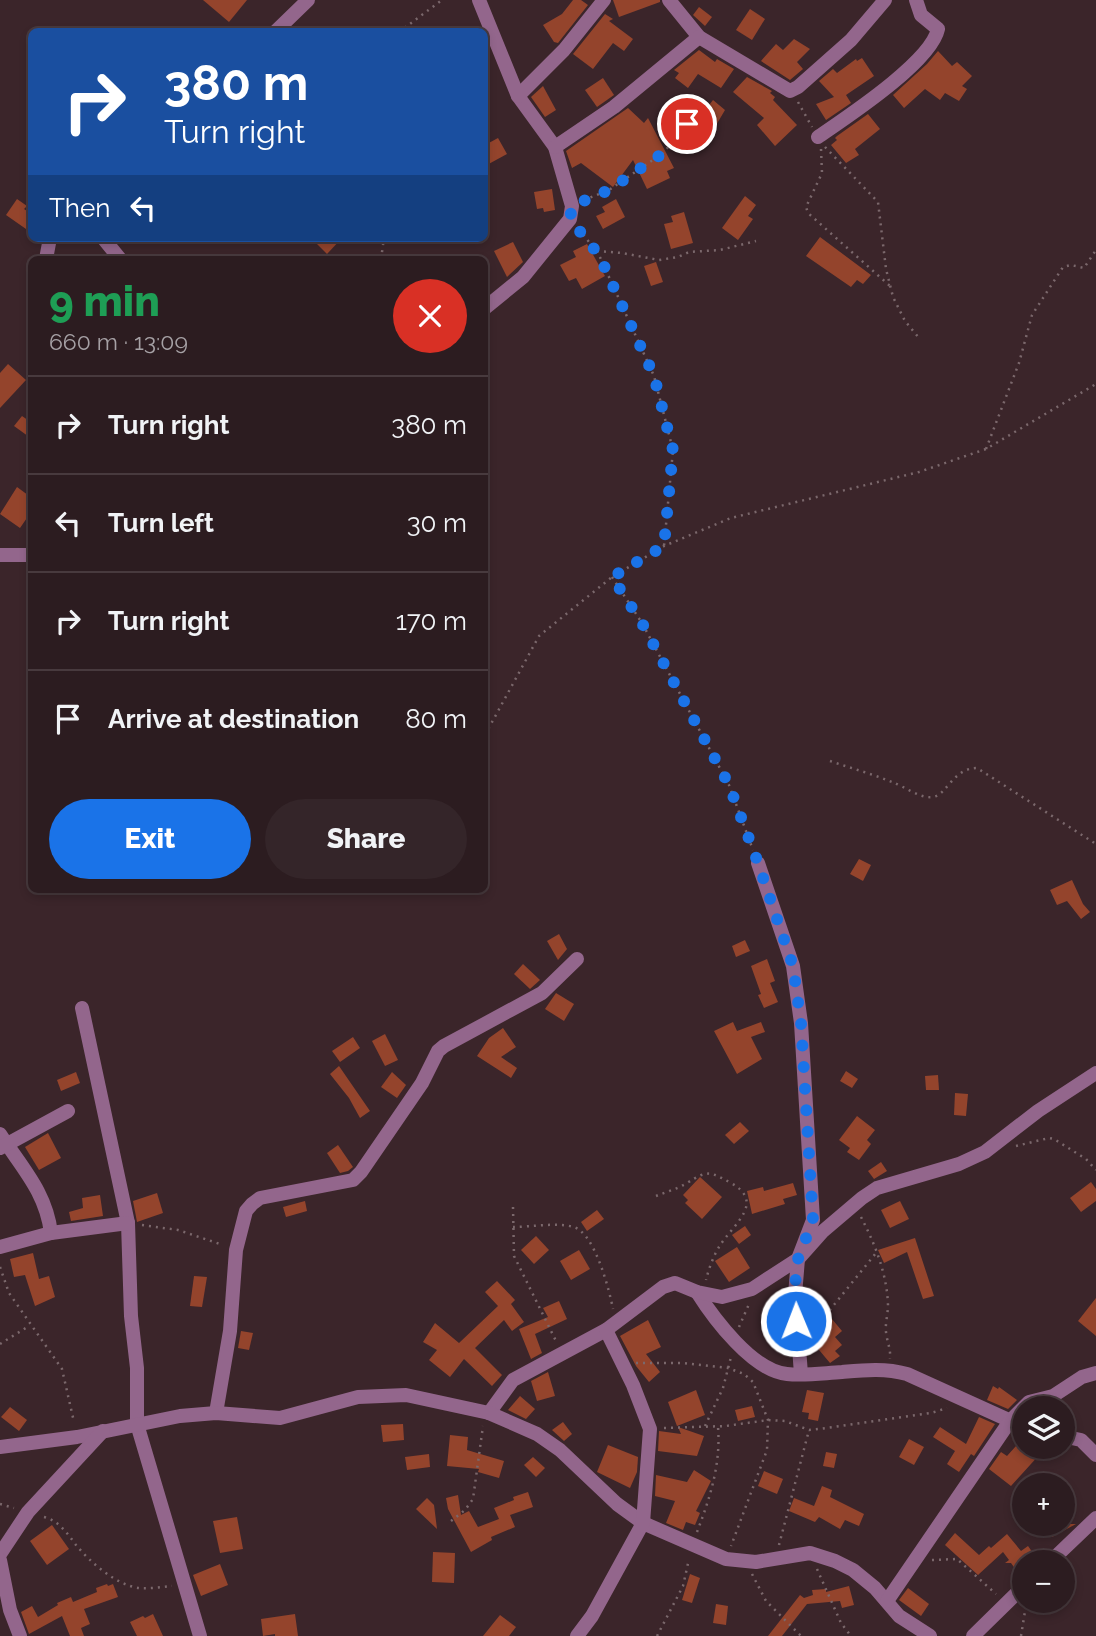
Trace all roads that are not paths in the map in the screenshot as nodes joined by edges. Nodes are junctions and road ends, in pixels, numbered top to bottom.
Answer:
1 (308, 0) edge
2 (479, 0) edge
3 (604, 0) edge
4 (669, 0) edge
5 (885, 0) edge
6 (916, 0) edge
7 (279, 28) edge
8 (699, 37) junction
9 (518, 96) junction
10 (818, 137) road end
11 (555, 147) junction
12 (106, 242) edge
13 (118, 256) edge
14 (488, 306) edge
15 (0, 555) edge
16 (28, 555) edge
17 (758, 863) road end
18 (577, 959) dead end
19 (82, 1008) dead end
20 (1096, 1073) edge
21 (68, 1111) dead end
22 (2, 1142) edge
23 (128, 1223) junction
24 (51, 1233) junction
25 (0, 1247) edge
26 (798, 1259) junction
27 (700, 1293) junction
28 (611, 1327) junction
29 (1096, 1373) edge
30 (801, 1374) junction
31 (1053, 1396) edge
32 (216, 1413) junction
33 (489, 1413) junction
34 (1012, 1422) edge
35 (136, 1424) junction
36 (103, 1431) junction
37 (1012, 1431) edge
38 (1075, 1438) edge
39 (0, 1447) edge
40 (1096, 1455) edge
41 (1096, 1518) edge
42 (643, 1523) junction
43 (1063, 1550) edge
44 (0, 1554) edge
45 (0, 1560) edge
46 (1012, 1597) edge
47 (887, 1601) junction
48 (20, 1636) edge
49 (201, 1636) edge
50 (577, 1636) edge
51 (930, 1636) edge
52 (973, 1636) edge

1 - 7 street
2 - 9 street
3 - 9 street
4 - 8 street
5 - 8 street
6 - 10 street
8 - 11 street
9 - 11 street
11 - 14 street
12 - 13 street
15 - 16 street
17 - 26 street
18 - 32 street
19 - 23 street
20 - 26 street
21 - 22 street
22 - 24 street
23 - 24 street
23 - 35 street
24 - 25 street
26 - 27 street
26 - 30 street
27 - 28 street
27 - 30 street
28 - 33 street
28 - 42 street
29 - 31 street
30 - 34 street
32 - 33 street
32 - 35 street
33 - 42 street
35 - 36 street
35 - 49 street
36 - 39 street
36 - 44 street
37 - 47 street
38 - 40 street
41 - 43 street
42 - 47 street
42 - 50 street
45 - 48 street
46 - 52 street
47 - 51 street

